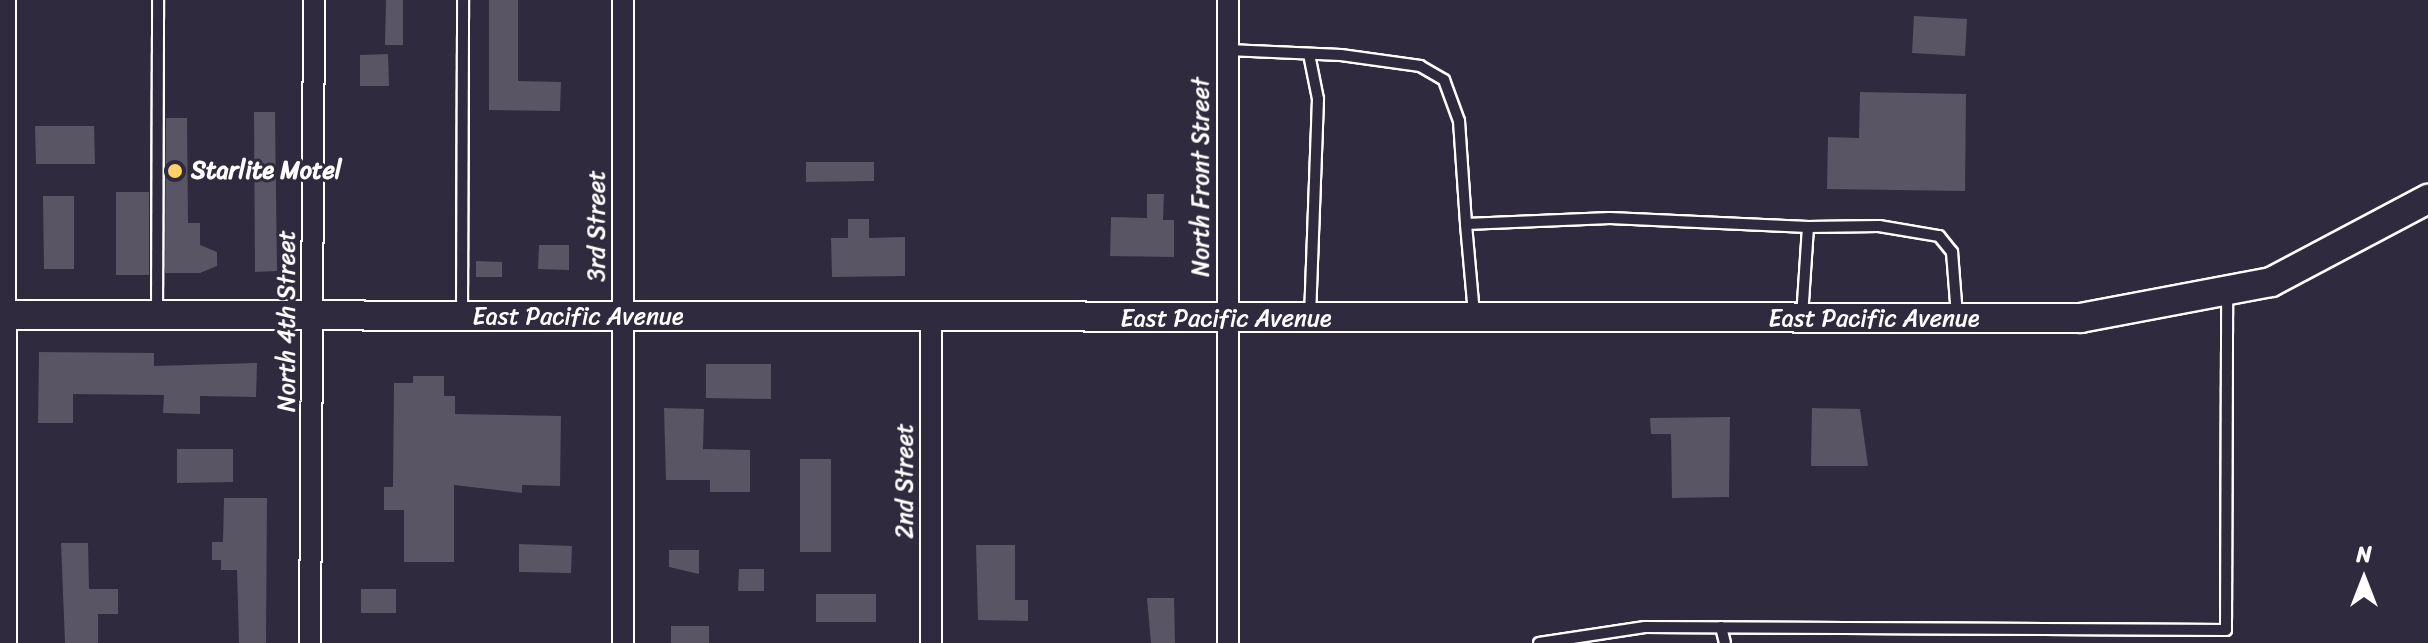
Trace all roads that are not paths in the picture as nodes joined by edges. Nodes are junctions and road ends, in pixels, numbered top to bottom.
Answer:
1 (5, 0) edge
2 (158, 0) edge
3 (314, 0) edge
4 (463, 0) edge
5 (623, 0) edge
6 (1228, 0) edge
7 (1228, 50) junction
8 (1309, 54) junction
9 (2427, 202) edge
10 (1466, 224) junction
11 (1808, 227) junction
12 (2227, 292) junction
13 (5, 315) edge
14 (157, 316) junction
15 (313, 316) junction
16 (462, 317) junction
17 (623, 317) junction
18 (931, 318) junction
19 (1958, 318) junction
20 (1226, 319) junction
21 (1310, 319) junction
22 (1475, 319) junction
23 (1801, 319) junction
24 (1721, 627) junction
25 (1972, 628) junction
26 (2226, 630) junction
27 (6, 643) edge
28 (310, 643) edge
29 (623, 643) edge
30 (931, 643) edge
31 (1228, 643) edge
32 (1539, 643) edge
33 (1725, 643) edge
34 (1972, 643) edge
35 (2226, 643) edge

1 - 13 street
2 - 14 lane
3 - 15 street, North 4th Street
4 - 16 lane
5 - 17 street, 3rd Street
6 - 7 street, North Front Street
7 - 8 lane
7 - 20 street, North Front Street
8 - 10 lane
8 - 21 lane
9 - 12 main road, East Pacific Avenue
10 - 11 lane
10 - 22 lane
11 - 19 lane
11 - 23 lane
12 - 19 main road, East Pacific Avenue
12 - 26 lane
13 - 14 main road, East Pacific Avenue
13 - 27 street
14 - 15 main road, East Pacific Avenue
15 - 16 main road, East Pacific Avenue
15 - 28 street, North 4th Street
16 - 17 main road, East Pacific Avenue
17 - 18 main road, East Pacific Avenue
17 - 29 street, 3rd Street
18 - 20 main road, East Pacific Avenue
18 - 30 street, 2nd Street
19 - 23 main road, East Pacific Avenue
20 - 21 main road, East Pacific Avenue
20 - 31 street, North Front Street
21 - 22 main road, East Pacific Avenue
22 - 23 main road, East Pacific Avenue
24 - 25 lane
24 - 32 lane
24 - 33 lane
25 - 26 lane
25 - 34 lane
26 - 35 lane

